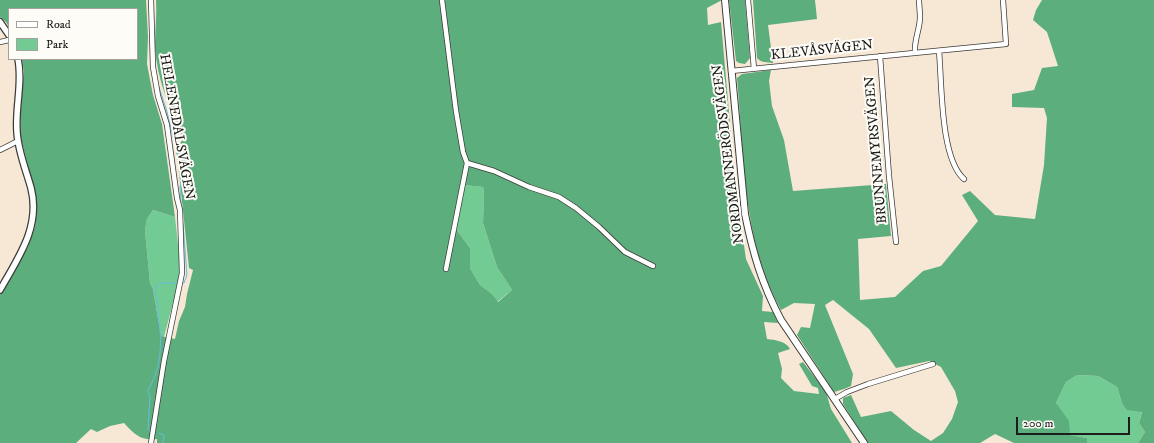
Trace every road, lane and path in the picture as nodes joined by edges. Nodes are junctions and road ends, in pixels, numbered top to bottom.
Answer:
1 (151, 0) edge
2 (442, 0) edge
3 (725, 0) edge
4 (748, 0) edge
5 (918, 0) edge
6 (1003, 0) edge
7 (0, 22) edge
8 (8, 34) edge
9 (939, 51) junction
10 (915, 52) junction
11 (880, 56) junction
12 (18, 60) edge
13 (754, 68) junction
14 (731, 71) junction
15 (18, 142) junction
16 (0, 150) edge
17 (467, 163) junction
18 (964, 179) dead end
19 (896, 242) dead end
20 (653, 266) dead end
21 (446, 268) dead end
22 (0, 290) edge
23 (933, 364) dead end
24 (834, 399) junction
25 (151, 443) edge
26 (864, 443) edge

1 - 25 street, HELENEDALSVÄGEN
2 - 17 street
3 - 14 main road, NORDMANNERÖDSVÄGEN
4 - 13 street
5 - 10 street
6 - 9 street, KLEVÅSVÄGEN
7 - 8 street
9 - 10 street, KLEVÅSVÄGEN
9 - 18 street
10 - 11 street, KLEVÅSVÄGEN
11 - 13 street, KLEVÅSVÄGEN
11 - 19 street, BRUNNEMYRSVÄGEN
12 - 15 street
13 - 14 street, KLEVÅSVÄGEN
14 - 24 main road, NORDMANNERÖDSVÄGEN
15 - 16 street
15 - 22 street
17 - 20 street
17 - 21 street
23 - 24 street
24 - 26 main road, NORDMANNERÖDSVÄGEN

